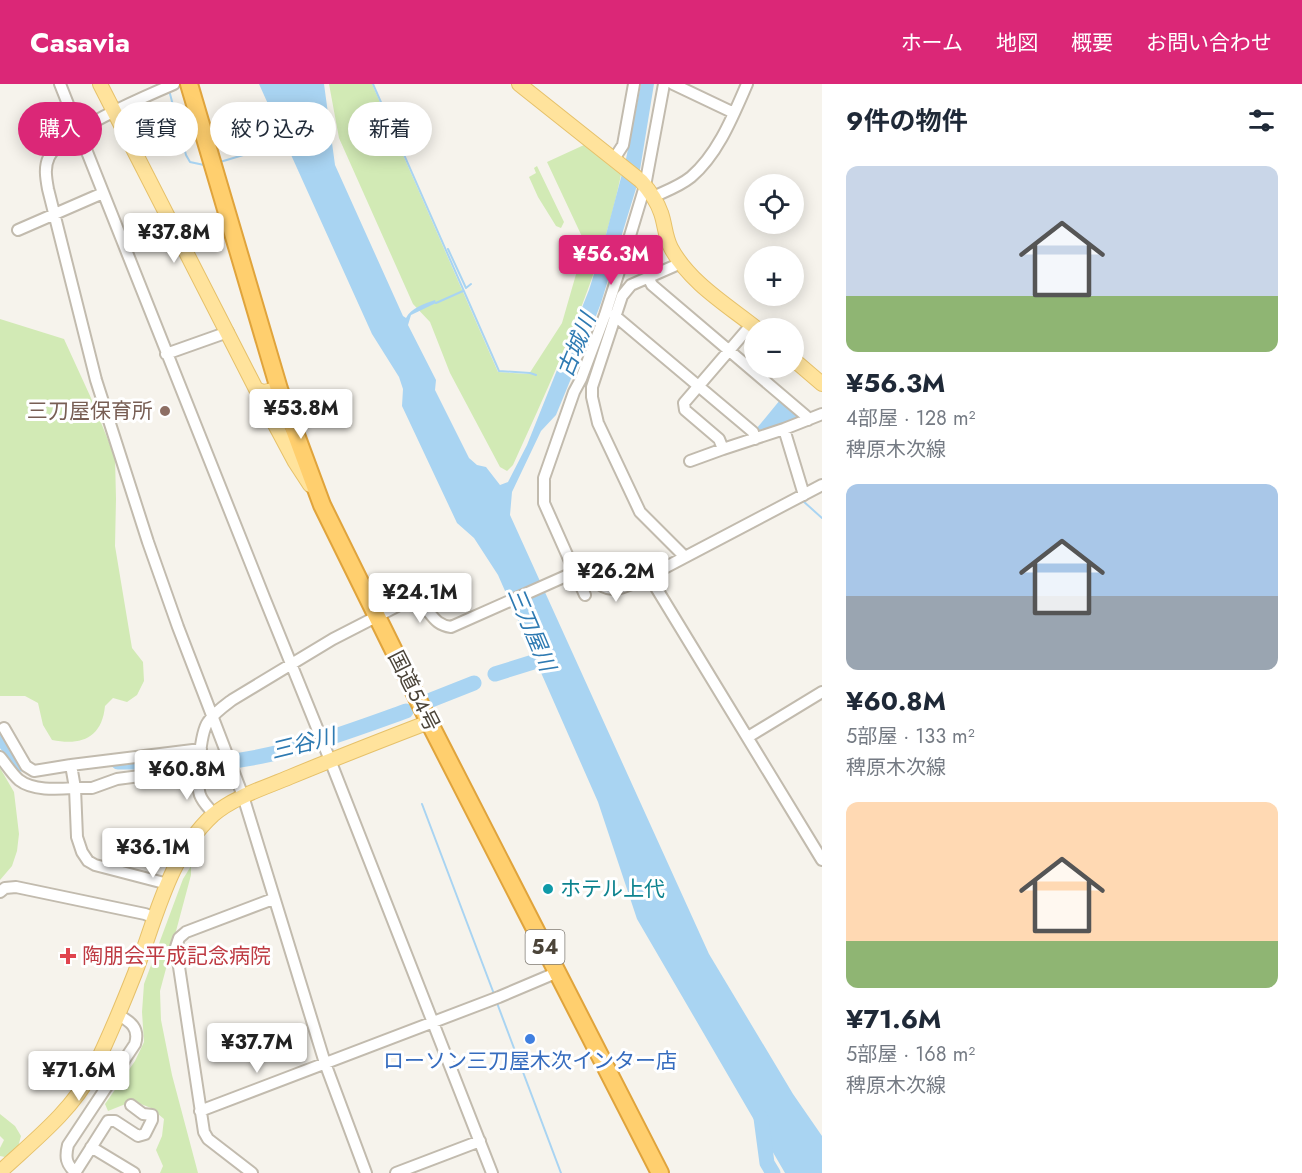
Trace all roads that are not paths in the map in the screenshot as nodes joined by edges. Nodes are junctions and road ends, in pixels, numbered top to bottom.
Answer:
1 (60, 84) edge
2 (100, 84) edge
3 (189, 84) edge
4 (520, 84) edge
5 (634, 84) edge
6 (664, 84) edge
7 (673, 84) edge
8 (747, 84) edge
9 (165, 87) edge
10 (66, 102) edge
11 (113, 111) junction
12 (734, 113) junction
13 (102, 118) edge
14 (50, 156) edge
15 (87, 156) edge
16 (618, 161) junction
17 (647, 188) junction
18 (103, 193) junction
19 (53, 214) junction
20 (18, 230) dead end
21 (681, 263) junction
22 (648, 277) junction
23 (614, 315) junction
24 (744, 320) edge
25 (228, 332) junction
26 (744, 336) edge
27 (729, 350) junction
28 (167, 354) junction
29 (804, 369) edge
30 (822, 384) edge
31 (698, 386) junction
32 (256, 389) junction
33 (279, 389) junction
34 (822, 414) edge
35 (808, 420) junction
36 (784, 429) junction
37 (755, 438) junction
38 (723, 448) junction
39 (690, 461) dead end
40 (821, 487) edge
41 (804, 495) junction
42 (322, 505) junction
43 (685, 557) junction
44 (574, 573) junction
45 (650, 576) junction
46 (585, 595) dead end
47 (376, 617) junction
48 (292, 665) junction
49 (822, 692) edge
50 (213, 716) junction
51 (429, 722) junction
52 (4, 728) dead end
53 (748, 738) junction
54 (201, 749) junction
55 (0, 757) edge
56 (330, 760) junction
57 (72, 769) junction
58 (200, 774) junction
59 (75, 788) junction
60 (243, 796) junction
61 (214, 814) junction
62 (822, 860) edge
63 (168, 884) junction
64 (0, 892) edge
65 (273, 899) junction
66 (155, 918) junction
67 (558, 972) junction
68 (118, 1015) junction
69 (434, 1022) junction
70 (325, 1064) junction
71 (132, 1105) dead end
72 (200, 1111) junction
73 (480, 1141) junction
74 (91, 1147) junction
75 (0, 1172) edge
76 (75, 1173) edge
77 (134, 1173) edge
78 (252, 1173) edge
79 (366, 1173) edge
80 (396, 1173) edge
81 (492, 1173) edge
82 (660, 1173) edge

1 - 10 street
2 - 11 main road
3 - 33 highway, 国道54号 / 54
4 - 16 main road
5 - 16 street
6 - 17 street
7 - 12 street
8 - 12 street
9 - 11 street
11 - 13 street
11 - 25 main road
12 - 17 street
14 - 19 street
15 - 18 street
16 - 17 main road
17 - 21 main road
17 - 44 street
18 - 19 street
18 - 28 street
19 - 20 street
19 - 50 street
21 - 22 street
21 - 24 main road
22 - 23 street
22 - 27 street
23 - 31 street
23 - 43 street
25 - 28 street
25 - 32 main road
26 - 27 street
27 - 31 street
27 - 35 street
28 - 48 street
29 - 30 main road
31 - 37 street
31 - 38 street
32 - 33 main road
32 - 42 main road
33 - 42 highway, 国道54号 / 54
34 - 35 street
35 - 36 street
36 - 37 street
36 - 41 street
37 - 38 street
38 - 39 street
40 - 41 street
41 - 43 street
42 - 47 highway, 国道54号 / 54
43 - 45 street
44 - 45 street
44 - 46 street
44 - 47 street
45 - 53 street
47 - 48 street
47 - 51 highway, 国道54号 / 54
48 - 50 street
48 - 56 street
49 - 53 street
50 - 54 street
50 - 60 street
51 - 56 main road
51 - 67 highway, 国道54号 / 54
52 - 57 street
53 - 62 street
54 - 57 street
54 - 58 street
55 - 59 street
56 - 60 main road
56 - 69 street
57 - 59 street
58 - 59 street
58 - 61 street
59 - 63 street
60 - 61 main road
60 - 65 street
61 - 63 main road
63 - 66 main road
64 - 66 street
65 - 70 street
65 - 72 street
66 - 68 main road
67 - 69 street
67 - 82 highway, 国道54号 / 54
68 - 75 main road
68 - 76 street
69 - 70 street
69 - 73 street
70 - 72 street
70 - 79 street
71 - 74 street
72 - 78 street
73 - 80 street
73 - 81 street
74 - 76 street
74 - 77 street

